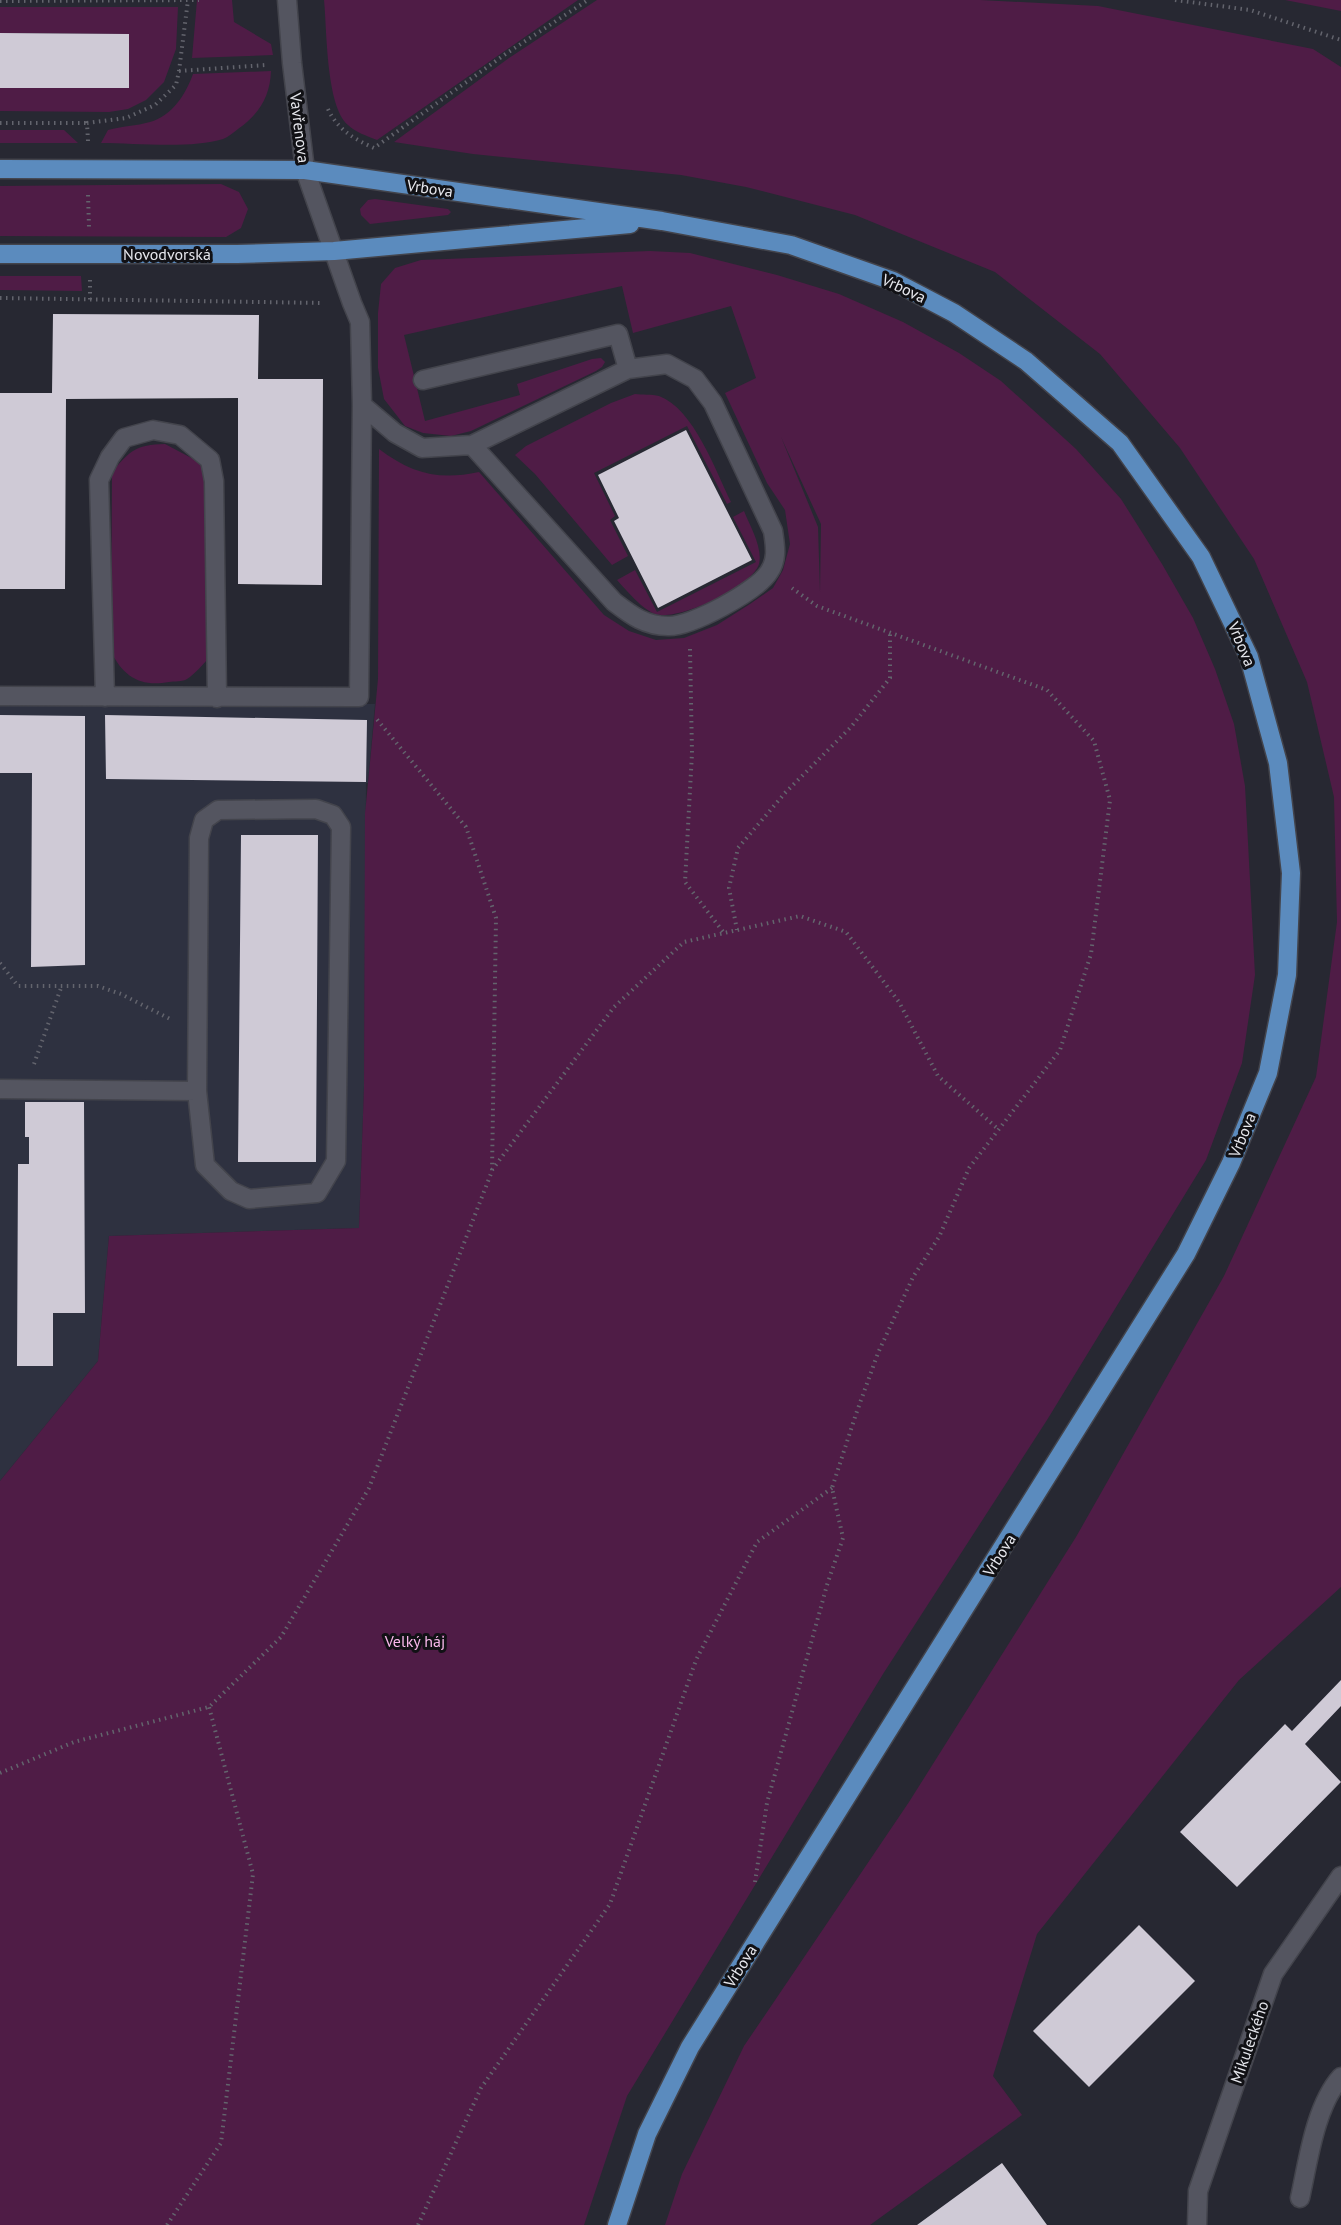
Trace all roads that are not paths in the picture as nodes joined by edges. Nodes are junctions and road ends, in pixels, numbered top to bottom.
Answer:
1 (287, 0) edge
2 (0, 169) edge
3 (305, 170) junction
4 (662, 221) junction
5 (334, 251) junction
6 (0, 254) edge
7 (628, 369) junction
8 (423, 380) dead end
9 (363, 405) junction
10 (472, 445) junction
11 (0, 696) edge
12 (105, 697) junction
13 (217, 698) junction
14 (0, 1089) edge
15 (197, 1091) junction
16 (1341, 1876) edge
17 (1341, 2078) edge
18 (1300, 2198) dead end
19 (618, 2225) edge
20 (1197, 2225) edge

1 - 3 street, Vavřenova
2 - 3 main road
3 - 4 main road, Vrbova
3 - 5 street, Vavřenova
4 - 5 main road, Vrbova
4 - 19 main road, Vrbova
5 - 6 main road, Novodvorská
5 - 9 street, Vavřenova
7 - 8 street
7 - 10 street
7 - 10 street
9 - 10 street
9 - 13 street, Vavřenova
11 - 12 street
12 - 13 street
12 - 13 street
14 - 15 street
15 - 15 street
16 - 20 street, Mikuleckého
17 - 18 street

